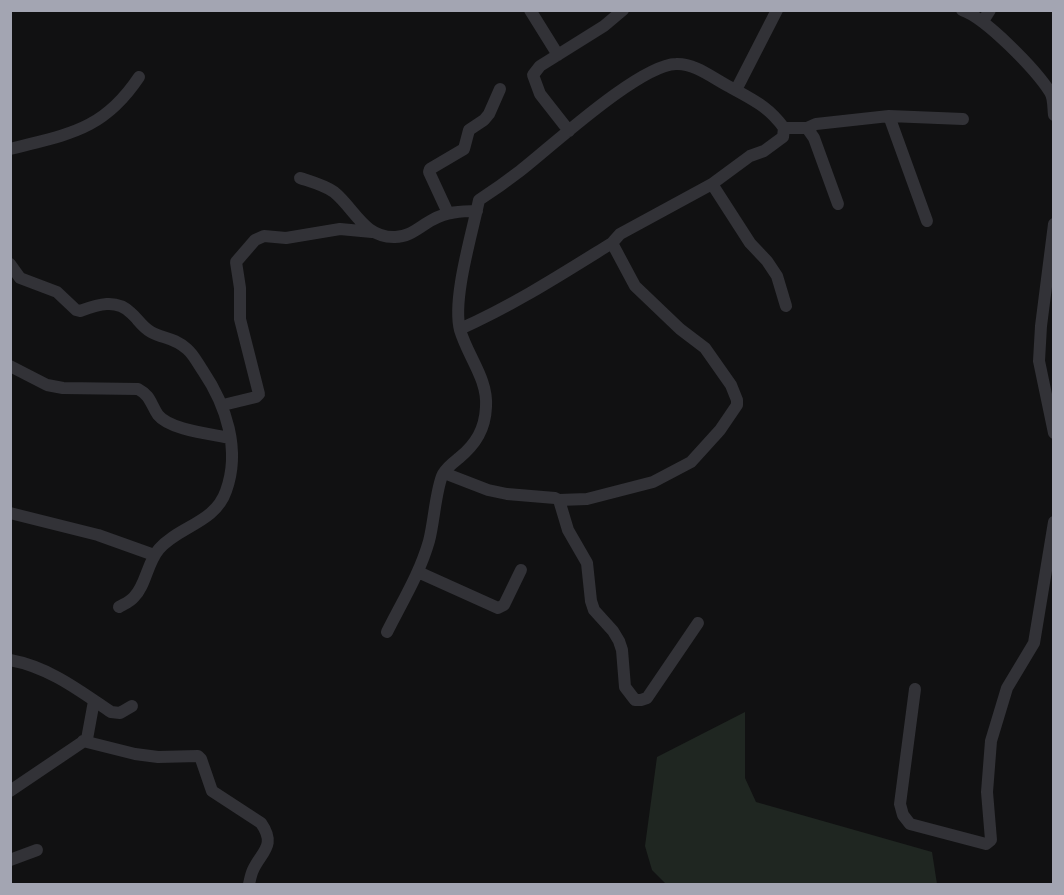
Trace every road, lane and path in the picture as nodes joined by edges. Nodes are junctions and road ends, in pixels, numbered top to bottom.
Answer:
1 (530, 10) edge
2 (623, 10) edge
3 (777, 10) edge
4 (962, 10) edge
5 (986, 16) edge
6 (558, 55) junction
7 (139, 77) dead end
8 (500, 89) dead end
9 (736, 90) junction
10 (1053, 94) edge
11 (1053, 115) edge
12 (889, 116) junction
13 (963, 119) dead end
14 (784, 128) junction
15 (807, 128) junction
16 (568, 131) junction
17 (10, 149) edge
18 (300, 178) dead end
19 (712, 184) junction
20 (838, 204) dead end
21 (477, 211) junction
22 (448, 213) junction
23 (927, 221) dead end
24 (1053, 224) edge
25 (372, 232) junction
26 (612, 243) junction
27 (10, 264) edge
28 (786, 306) dead end
29 (460, 330) junction
30 (10, 366) edge
31 (223, 405) junction
32 (1053, 433) edge
33 (230, 438) junction
34 (444, 473) junction
35 (559, 500) junction
36 (10, 513) edge
37 (1053, 522) edge
38 (154, 555) junction
39 (521, 570) dead end
40 (1050, 571) edge
41 (418, 572) junction
42 (1042, 598) junction
43 (119, 607) dead end
44 (1053, 607) edge
45 (698, 623) dead end
46 (387, 632) dead end
47 (10, 660) edge
48 (915, 689) dead end
49 (94, 700) junction
50 (132, 706) dead end
51 (83, 741) junction
52 (10, 791) edge
53 (37, 850) dead end
54 (10, 860) edge
55 (249, 885) edge

1 - 6 street
2 - 6 street
3 - 9 street
4 - 5 street
5 - 10 street
6 - 16 street
7 - 17 street
8 - 22 street
9 - 14 street
9 - 16 street
10 - 11 street
12 - 13 street
12 - 15 street
12 - 23 street
14 - 15 street
14 - 19 street
15 - 20 street
16 - 21 street
18 - 25 street
19 - 26 street
19 - 28 street
21 - 22 street
21 - 29 street
22 - 25 street
24 - 32 street
25 - 31 street
26 - 29 street
26 - 35 street
27 - 31 street
29 - 34 street
30 - 33 street
31 - 33 street
33 - 38 street
34 - 35 street
34 - 41 street
35 - 45 street
36 - 38 street
37 - 40 street
38 - 43 street
39 - 41 street
40 - 42 street
41 - 46 street
42 - 44 street
42 - 48 street
47 - 49 street
49 - 50 street
49 - 51 street
51 - 52 street
51 - 55 street
53 - 54 street

